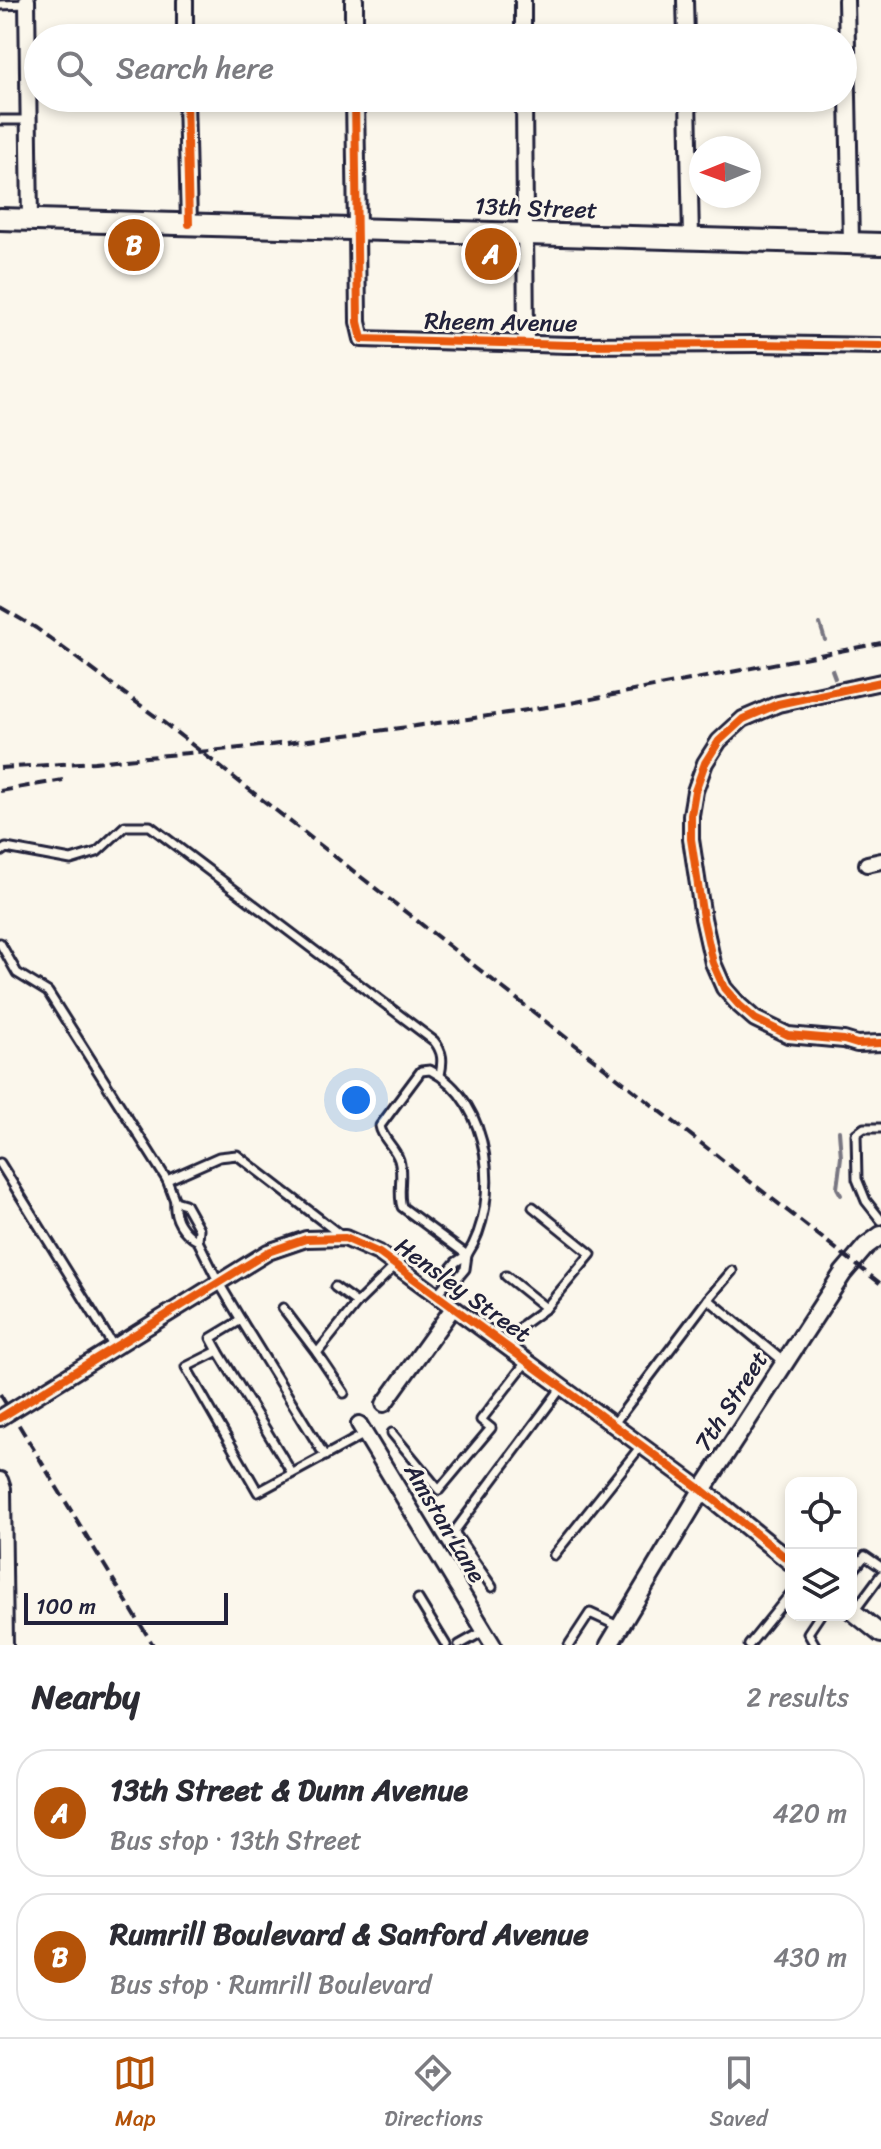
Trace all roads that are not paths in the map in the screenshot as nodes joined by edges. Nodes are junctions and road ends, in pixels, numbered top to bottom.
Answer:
1 (185, 0) edge
2 (354, 0) edge
3 (523, 0) edge
4 (685, 0) edge
5 (846, 0) edge
6 (27, 2) edge
7 (0, 5) edge
8 (27, 24) edge
9 (185, 24) edge
10 (354, 24) edge
11 (523, 24) edge
12 (686, 24) edge
13 (846, 24) edge
14 (29, 112) edge
15 (186, 112) edge
16 (355, 112) edge
17 (524, 112) edge
18 (688, 112) edge
19 (848, 112) edge
20 (0, 120) edge
21 (29, 120) junction
22 (0, 219) edge
23 (30, 220) junction
24 (189, 224) junction
25 (357, 229) junction
26 (526, 234) junction
27 (691, 238) junction
28 (851, 242) junction
29 (881, 244) edge
30 (526, 343) junction
31 (881, 346) edge
32 (881, 682) edge
33 (0, 852) edge
34 (0, 943) edge
35 (881, 1043) edge
36 (440, 1075) junction
37 (881, 1128) edge
38 (0, 1163) edge
39 (167, 1180) junction
40 (175, 1201) junction
41 (533, 1207) dead end
42 (881, 1220) edge
43 (881, 1235) edge
44 (345, 1238) junction
45 (198, 1241) junction
46 (467, 1255) junction
47 (395, 1266) junction
48 (732, 1271) dead end
49 (506, 1276) dead end
50 (219, 1283) junction
51 (335, 1287) dead end
52 (436, 1295) junction
53 (708, 1299) junction
54 (357, 1303) junction
55 (283, 1308) dead end
56 (453, 1308) junction
57 (546, 1308) junction
58 (241, 1320) junction
59 (114, 1347) junction
60 (507, 1347) junction
61 (218, 1351) junction
62 (317, 1353) junction
63 (527, 1361) junction
64 (785, 1363) junction
65 (562, 1387) junction
66 (344, 1393) dead end
67 (384, 1404) dead end
68 (0, 1418) edge
69 (613, 1425) junction
70 (362, 1429) joint
71 (392, 1433) dead end
72 (641, 1446) junction
73 (325, 1456) junction
74 (292, 1473) junction
75 (0, 1480) edge
76 (702, 1490) junction
77 (554, 1555) dead end
78 (785, 1557) edge
79 (857, 1566) edge
80 (881, 1567) edge
81 (881, 1575) edge
82 (492, 1587) dead end
83 (418, 1599) dead end
84 (785, 1600) edge
85 (857, 1605) edge
86 (857, 1615) edge
87 (816, 1621) edge
88 (620, 1627) junction
89 (484, 1631) junction
90 (880, 1632) edge
91 (5, 1645) edge
92 (446, 1645) edge
93 (459, 1645) edge
94 (493, 1645) edge
95 (569, 1645) edge
96 (609, 1645) edge
97 (749, 1645) edge
98 (815, 1645) edge

1 - 9 street
2 - 10 street
3 - 11 street
4 - 12 street
5 - 13 street
6 - 7 lane
6 - 8 street
14 - 21 street
15 - 24 street
16 - 25 street, Rheem Avenue
17 - 26 street
18 - 27 street
19 - 28 street
20 - 21 lane
21 - 23 street
22 - 23 main road, 13th Street
23 - 24 main road, 13th Street
24 - 25 main road, 13th Street
25 - 26 main road, 13th Street
25 - 30 street, Rheem Avenue
26 - 27 main road, 13th Street
26 - 30 street
27 - 28 main road, 13th Street
28 - 29 main road, 13th Street
30 - 31 street, Rheem Avenue
32 - 35 street
33 - 36 lane
34 - 39 lane
36 - 46 lane
36 - 46 lane
37 - 42 lane
38 - 59 lane
39 - 40 lane
39 - 44 lane
40 - 45 lane
40 - 45 lane
41 - 57 lane
43 - 64 street, 7th Street
44 - 47 street, Hensley Street
44 - 50 street, Hensley Street
45 - 50 lane
46 - 52 lane
47 - 52 street, Hensley Street
47 - 54 lane
48 - 53 lane
49 - 57 lane
50 - 58 lane
50 - 59 street, Hensley Street
51 - 54 lane
52 - 56 street, Hensley Street
53 - 64 lane
53 - 69 lane
54 - 62 lane
55 - 62 lane
56 - 60 street, Hensley Street
56 - 67 street
57 - 60 lane
58 - 61 lane
58 - 73 lane
59 - 68 street, Hensley Street
60 - 63 street, Hensley Street
61 - 74 lane
61 - 74 lane
62 - 66 lane
63 - 65 street, Hensley Street
63 - 71 lane
64 - 76 street, 7th Street
65 - 69 street, Hensley Street
65 - 82 lane
69 - 72 street, Hensley Street
70 - 73 lane
70 - 89 street, Amstan Lane
72 - 76 street, Hensley Street
72 - 77 lane
73 - 74 lane
75 - 91 street
76 - 78 street, Hensley Street
76 - 88 street, 7th Street
79 - 80 lane
81 - 85 lane
83 - 92 lane
84 - 97 lane
86 - 90 street
87 - 98 lane
88 - 95 lane
88 - 96 street, 7th Street
89 - 93 lane
89 - 94 street, Amstan Lane

